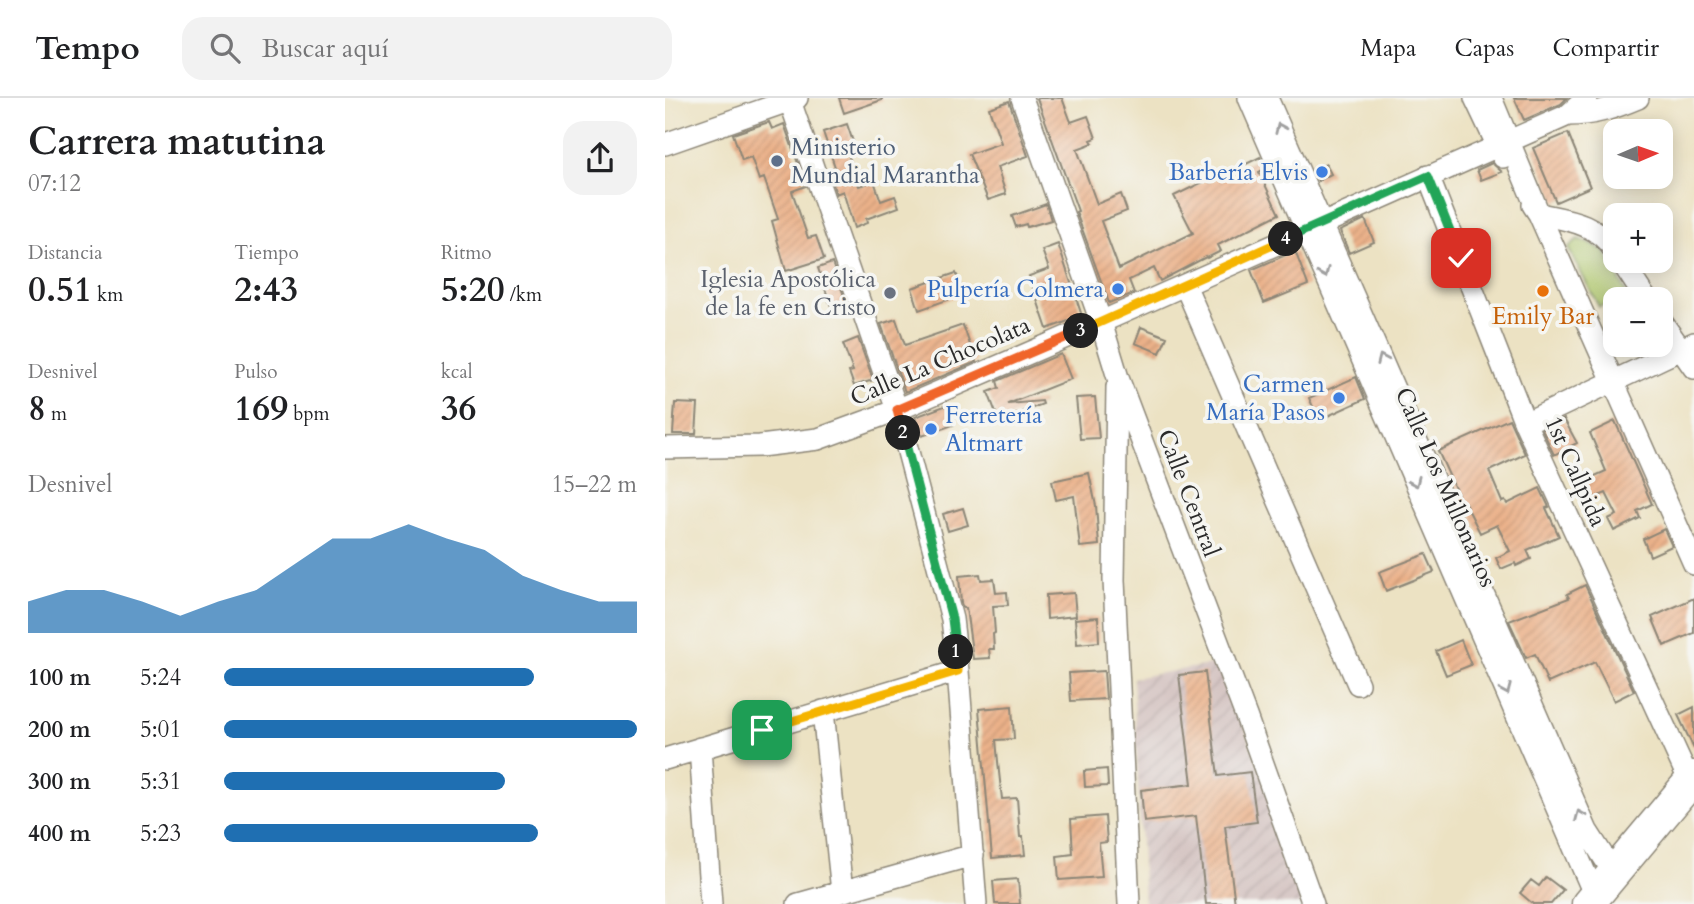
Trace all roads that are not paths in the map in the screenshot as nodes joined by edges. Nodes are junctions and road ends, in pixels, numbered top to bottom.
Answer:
1 (1022, 98) edge
2 (1249, 98) edge
3 (1267, 98) edge
4 (1475, 98) edge
5 (1491, 98) edge
6 (1587, 98) edge
7 (1638, 98) edge
8 (792, 99) edge
9 (1568, 115) junction
10 (1503, 143) junction
11 (665, 144) edge
12 (1428, 176) junction
13 (1539, 215) junction
14 (1314, 227) junction
15 (1603, 238) edge
16 (1185, 285) junction
17 (1101, 322) junction
18 (1673, 333) edge
19 (1687, 346) edge
20 (1694, 368) edge
21 (1118, 378) junction
22 (1613, 383) junction
23 (897, 410) junction
24 (1525, 423) junction
25 (665, 449) edge
26 (1694, 564) edge
27 (958, 671) junction
28 (1358, 684) dead end
29 (823, 711) junction
30 (700, 748) junction
31 (665, 759) edge
32 (1692, 780) edge
33 (973, 855) junction
34 (1599, 891) edge
35 (842, 892) junction
36 (711, 904) edge
37 (798, 904) edge
38 (976, 904) edge
39 (1129, 904) edge
40 (1313, 904) edge

1 - 17 street, Calle Central
2 - 14 street, Calle Los Millonarios
14 -> 3 street, Calle Los Millonarios
4 - 10 street
5 - 10 street
6 - 9 street, Calle La Chocolata
7 - 9 street, Calle La Chocolata
8 - 11 street
8 - 23 street
9 - 10 street, Calle La Chocolata
10 - 12 street, Calle La Chocolata
10 - 13 street
12 - 14 street, Calle La Chocolata
12 - 24 street, 1st Callpida
13 - 15 street
13 - 22 street
14 - 16 street, Calle La Chocolata
14 -> 34 street, Calle Los Millonarios
34 -> 14 street, Calle Los Millonarios
16 - 17 street, Calle La Chocolata
16 - 28 street
17 - 21 street, Calle Central
17 - 23 street, Calle La Chocolata
18 - 19 street
19 - 20 street
19 - 22 street
21 - 39 street
21 - 40 street, Calle Central
22 - 24 street
22 - 26 street
23 - 25 street, Calle La Chocolata
23 - 27 street
24 - 32 street, 1st Callpida
27 - 29 street
27 - 33 street
29 - 30 street
29 - 35 street
30 - 31 street
30 - 36 street
32 - 34 highway
33 - 35 street
33 - 38 street
35 - 37 street

